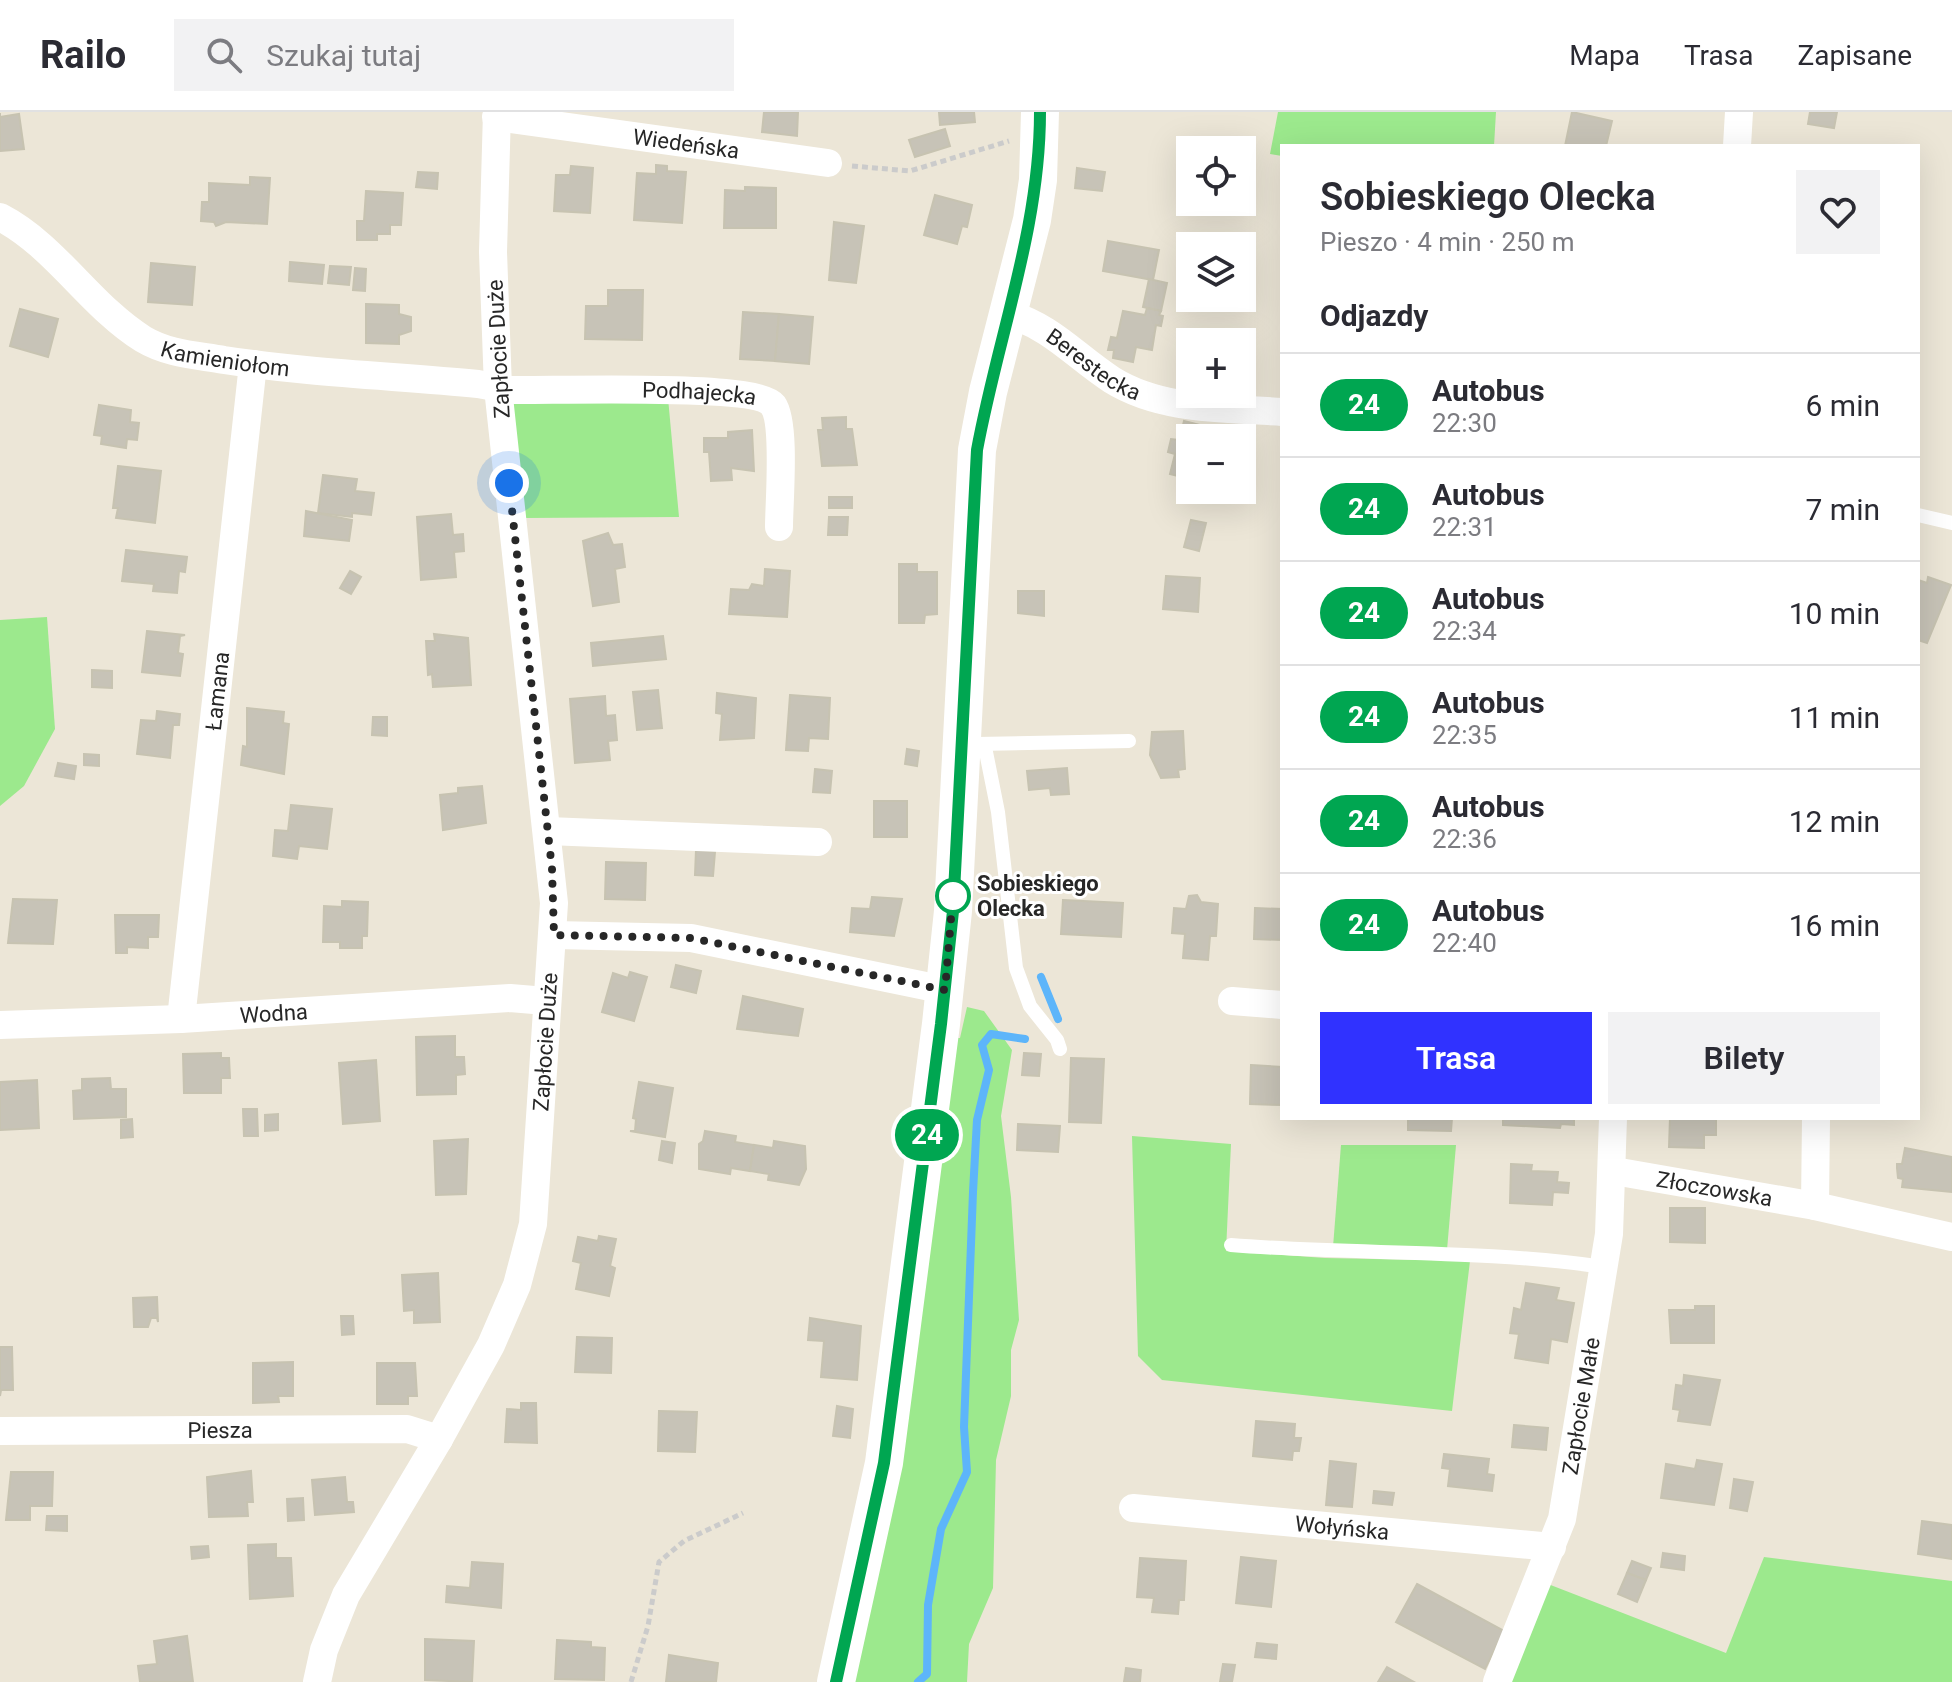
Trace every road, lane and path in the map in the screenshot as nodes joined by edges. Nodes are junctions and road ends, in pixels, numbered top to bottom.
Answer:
1 (1739, 112) edge
2 (497, 114) edge
3 (1031, 125) edge
4 (1737, 144) edge
5 (828, 163) joint
6 (0, 217) edge
7 (1008, 314) junction
8 (253, 364) junction
9 (498, 388) junction
10 (1280, 412) edge
11 (1920, 515) edge
12 (1952, 523) edge
13 (779, 527) dead end
14 (1129, 741) dead end
15 (973, 744) junction
16 (548, 831) junction
17 (818, 842) dead end
18 (554, 935) junction
19 (945, 990) junction
20 (546, 1001) junction
21 (1232, 1001) dead end
22 (1280, 1005) edge
23 (181, 1019) junction
24 (0, 1025) edge
25 (1060, 1049) dead end
26 (1613, 1120) edge
27 (1816, 1120) edge
28 (1614, 1171) junction
29 (1815, 1206) junction
30 (1952, 1237) edge
31 (1231, 1245) dead end
32 (1604, 1267) junction
33 (0, 1431) edge
34 (439, 1439) junction
35 (1133, 1508) dead end
36 (743, 1513) dead end
37 (1552, 1547) junction
38 (317, 1682) edge
39 (631, 1682) edge
40 (836, 1682) edge
41 (1497, 1682) edge

1 - 4 street
2 - 5 street, Wiedeńska
2 - 9 street, Zapłocie Duże
3 - 5 path
3 - 7 street
6 - 8 street, Kamieniołom
7 - 10 street, Berestecka
7 - 15 street
8 - 9 street, Kamieniołom
8 - 23 street, Łamana
9 - 13 street, Podhajecka
9 - 16 street, Zapłocie Duże
11 - 12 lane
14 - 15 lane
15 - 19 street
15 - 25 lane
16 - 17 street
16 - 18 street, Zapłocie Duże
18 - 19 street
18 - 20 street, Zapłocie Duże
19 - 40 street
20 - 23 street, Wodna
20 - 34 street, Zapłocie Duże
21 - 22 street
23 - 24 street, Wodna
26 - 28 street, Zapłocie Małe
27 - 29 street
28 - 29 street, Złoczowska
28 - 32 street, Zapłocie Małe
29 - 30 street, Złoczowska
31 - 32 lane
32 - 37 street, Zapłocie Małe
33 - 34 street, Piesza
34 - 38 street, Zapłocie Duże
35 - 37 street, Wołyńska
36 - 39 path
37 - 41 street, Zapłocie Małe

